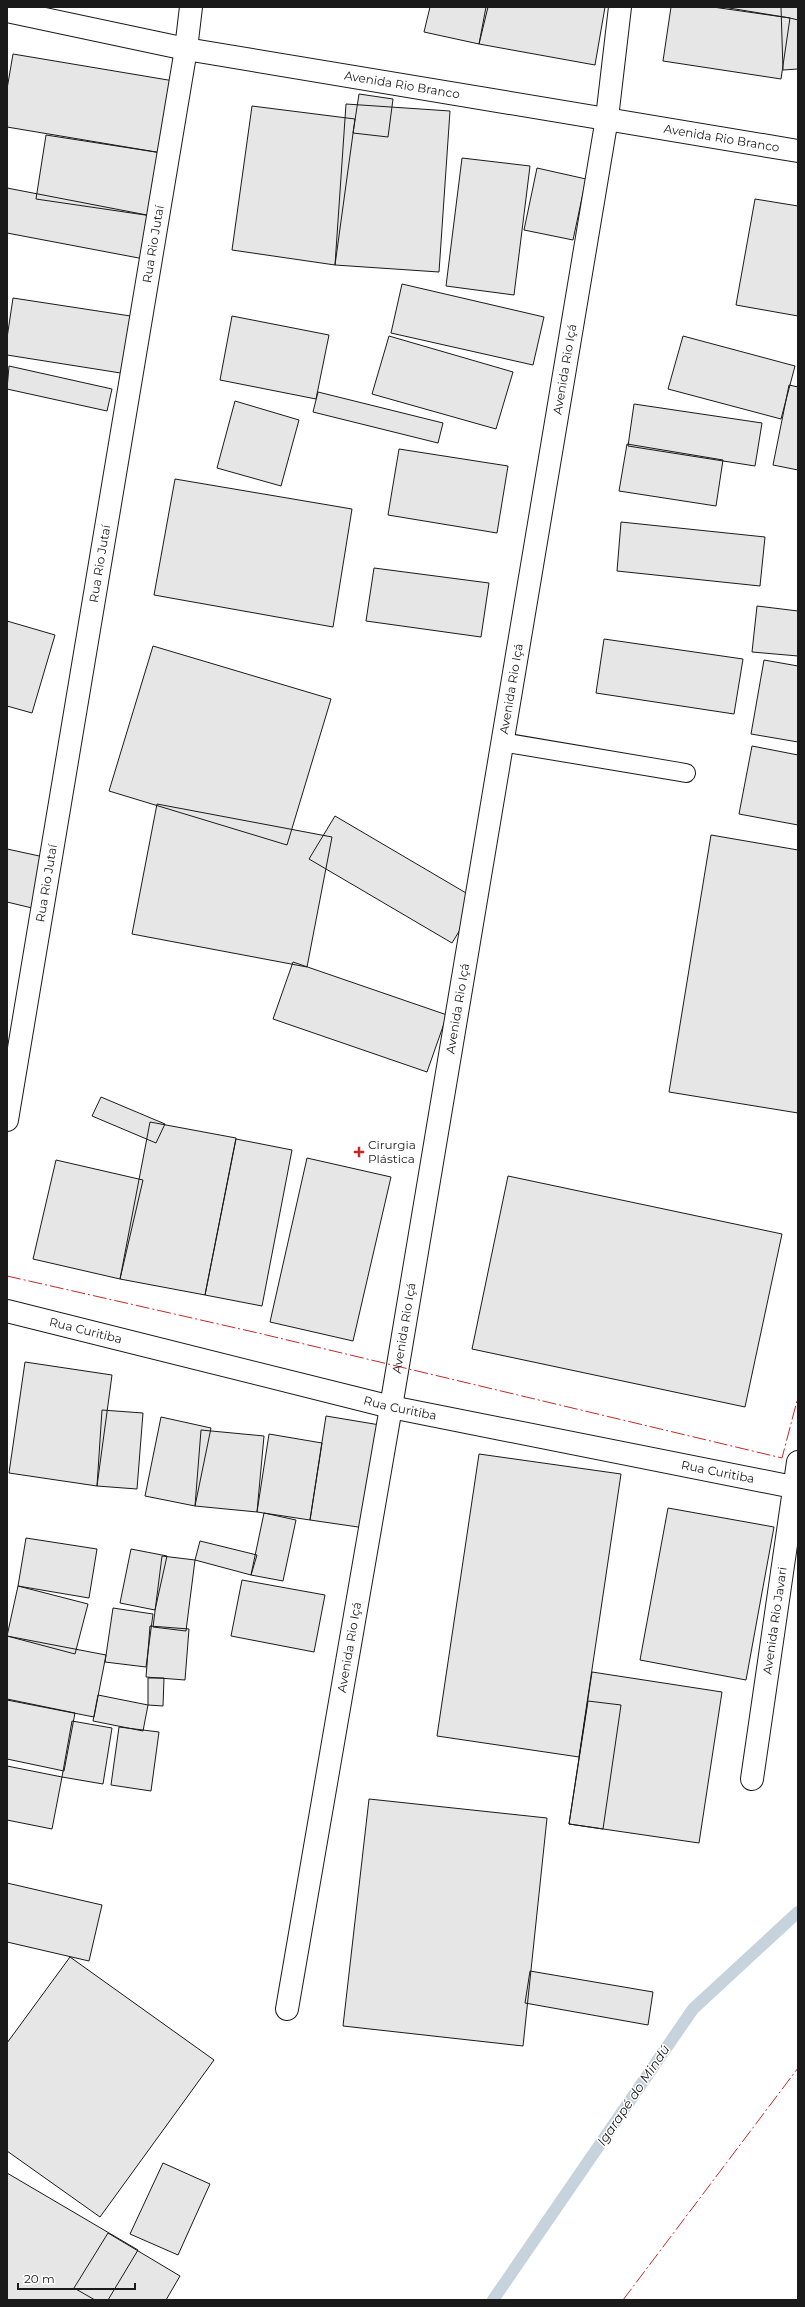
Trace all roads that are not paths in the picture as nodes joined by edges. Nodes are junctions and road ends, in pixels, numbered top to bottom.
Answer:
1 (191, 7) edge
2 (620, 7) edge
3 (7, 11) edge
4 (186, 49) junction
5 (607, 118) junction
6 (798, 151) edge
7 (502, 742) junction
8 (686, 773) dead end
9 (7, 1120) edge
10 (7, 1311) edge
11 (391, 1407) junction
12 (798, 1462) edge
13 (796, 1487) edge
14 (752, 1779) dead end
15 (287, 2009) dead end

1 - 4 street, Rua Rio Jutaí
2 - 5 street, Avenida Rio Içá
3 - 4 street, Avenida Rio Branco
4 - 5 street, Avenida Rio Branco
4 - 9 street, Rua Rio Jutaí
5 - 6 street, Avenida Rio Branco
5 - 7 street, Avenida Rio Içá
7 - 8 lane
7 - 11 street, Avenida Rio Içá
10 - 11 street, Rua Curitiba
11 - 13 street, Rua Curitiba
11 - 15 street, Avenida Rio Içá
12 - 13 street, Avenida Rio Javari
13 - 14 street, Avenida Rio Javari

